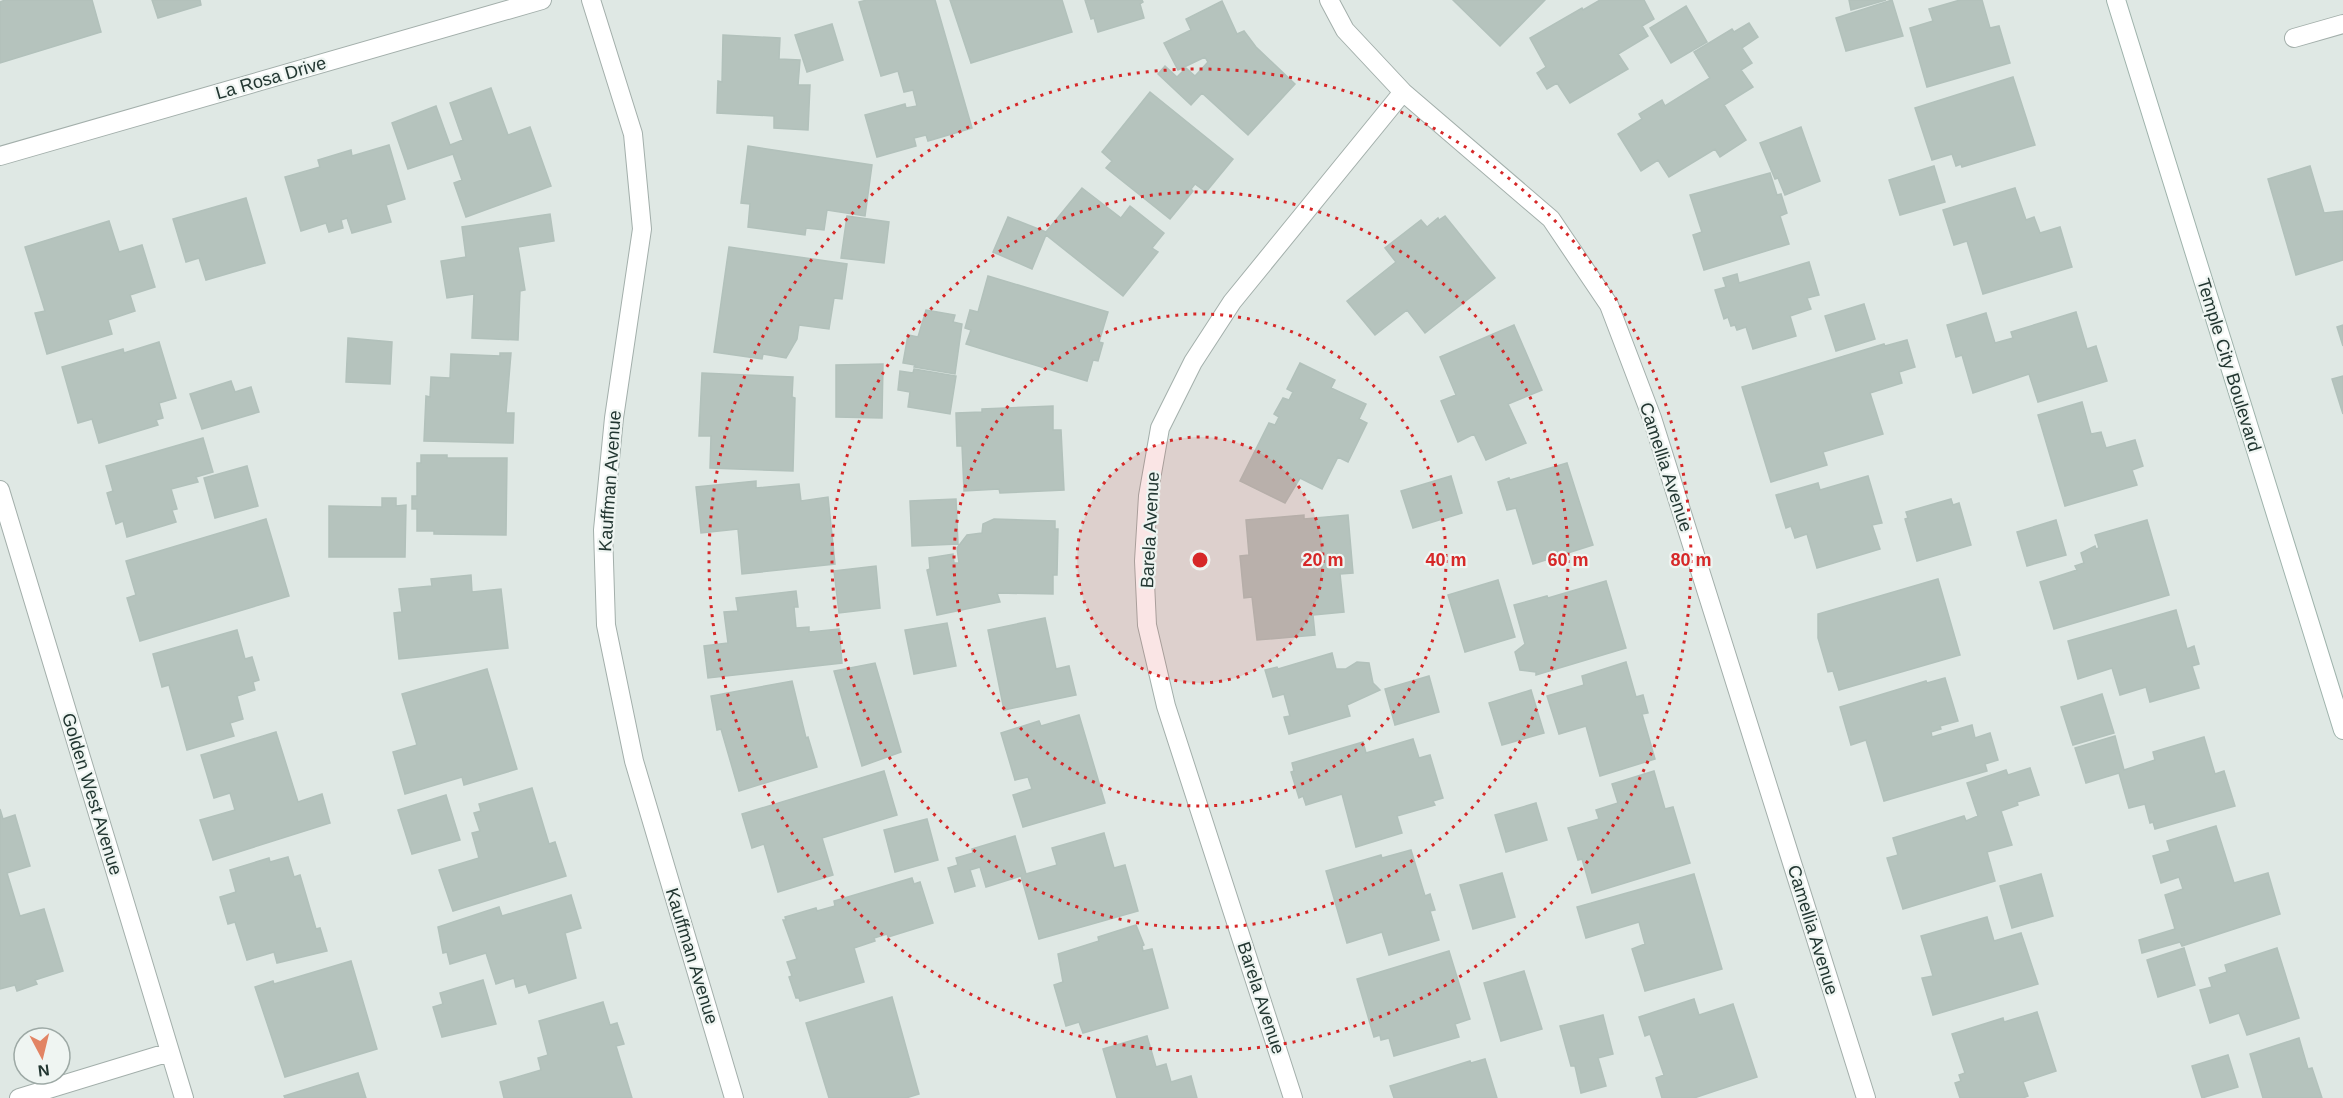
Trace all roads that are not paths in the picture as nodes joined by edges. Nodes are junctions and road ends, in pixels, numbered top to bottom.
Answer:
1 (542, 0) edge
2 (591, 0) edge
3 (1329, 0) edge
4 (2116, 0) edge
5 (2343, 24) edge
6 (2294, 38) dead end
7 (1403, 92) junction
8 (0, 156) edge
9 (0, 490) edge
10 (2343, 730) edge
11 (170, 1052) junction
12 (19, 1098) edge
13 (184, 1098) edge
14 (734, 1098) edge
15 (1293, 1098) edge
16 (1866, 1098) edge

1 - 8 street, La Rosa Drive
2 - 14 street, Kauffman Avenue
3 - 7 street, Camellia Avenue
4 - 10 street, Temple City Boulevard
5 - 6 street
7 - 15 street, Barela Avenue
7 - 16 street, Camellia Avenue
9 - 11 street, Golden West Avenue
11 - 12 street
11 - 13 street, Golden West Avenue

